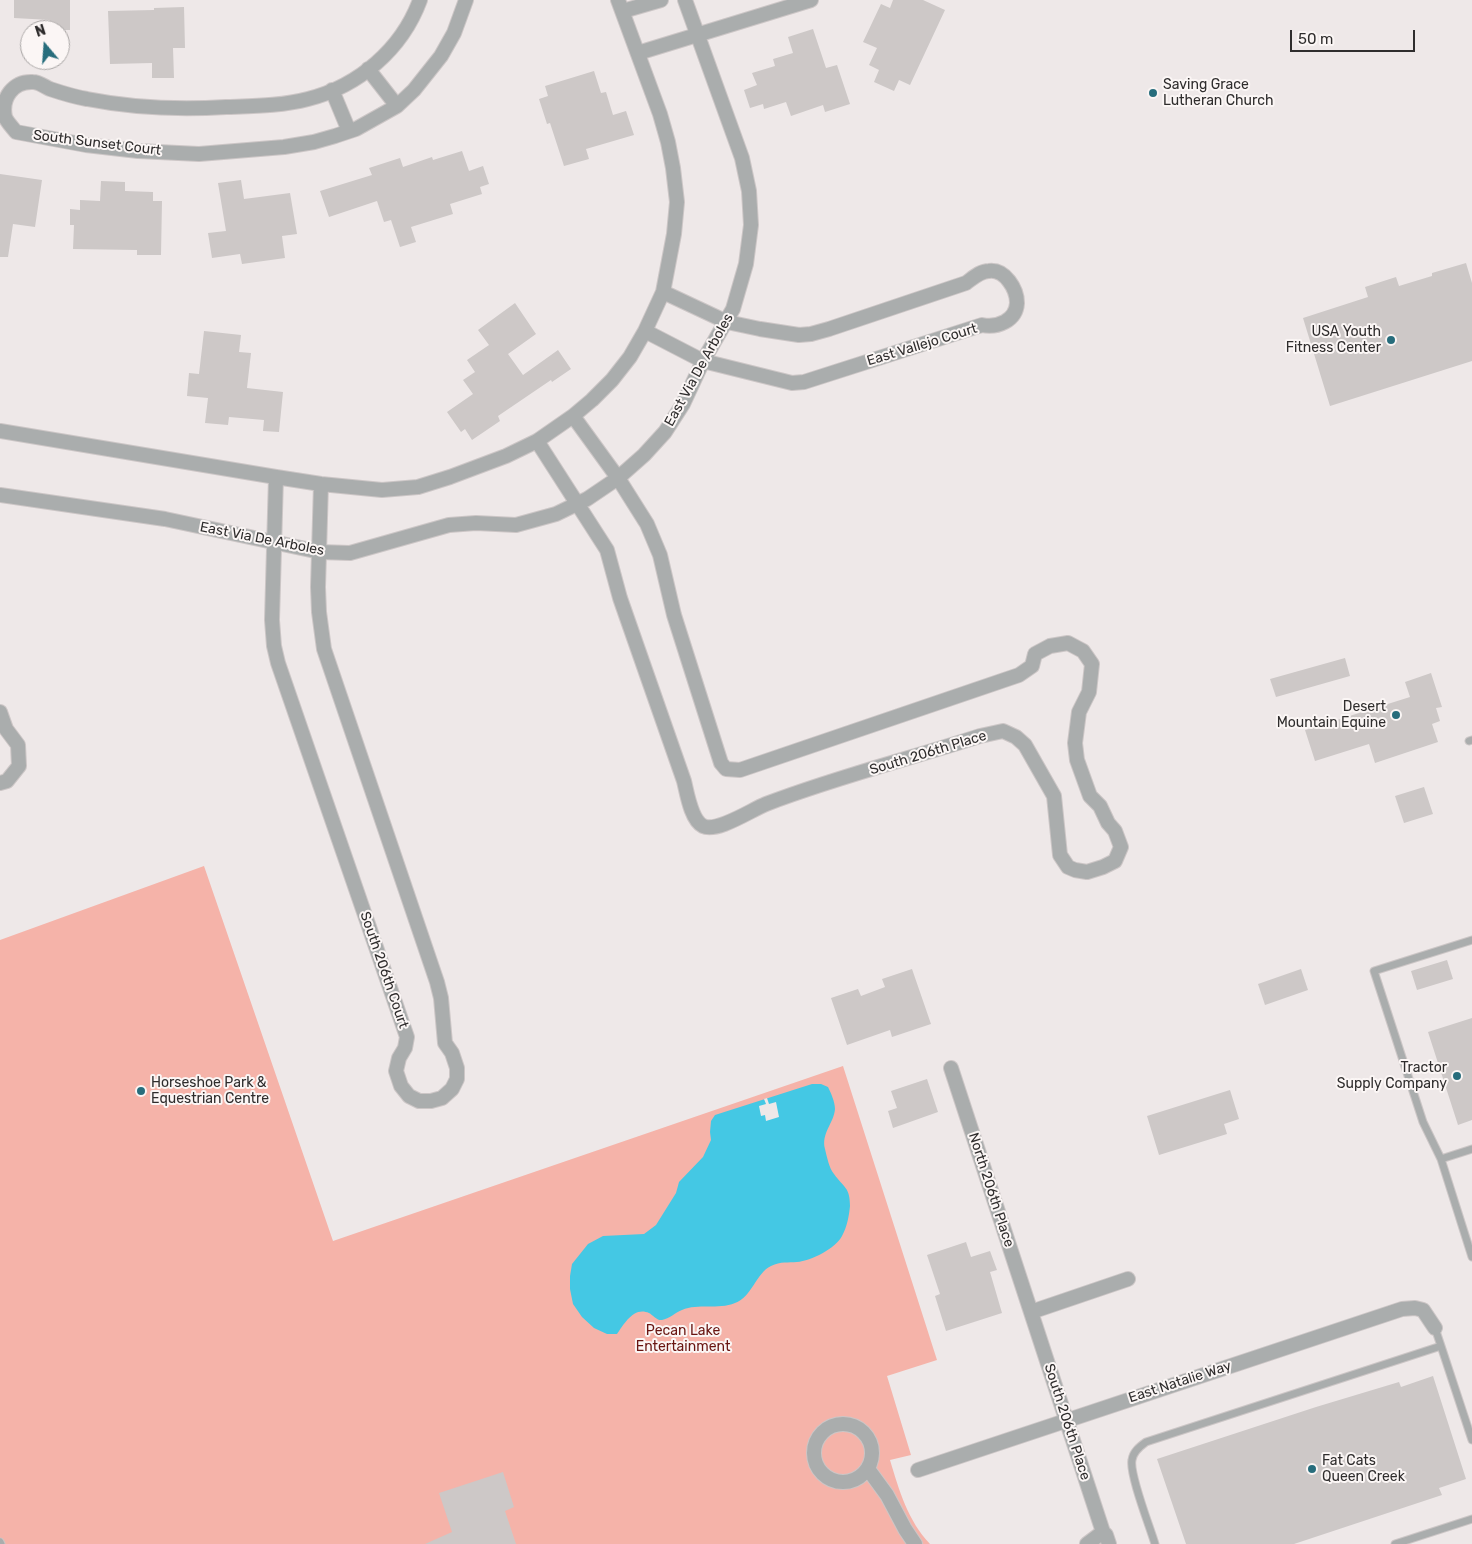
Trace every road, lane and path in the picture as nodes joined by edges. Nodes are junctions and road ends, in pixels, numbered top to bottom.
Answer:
1 (420, 0) edge
2 (466, 0) edge
3 (661, 0) edge
4 (685, 0) edge
5 (811, 0) edge
6 (621, 6) edge
7 (697, 34) junction
8 (638, 53) junction
9 (368, 69) junction
10 (332, 90) junction
11 (397, 106) junction
12 (349, 131) junction
13 (663, 292) junction
14 (727, 322) junction
15 (645, 331) junction
16 (703, 361) junction
17 (573, 416) junction
18 (0, 432) edge
19 (537, 442) junction
20 (276, 477) junction
21 (618, 478) junction
22 (320, 484) junction
23 (0, 495) edge
24 (577, 504) junction
25 (275, 542) junction
26 (320, 552) junction
27 (0, 712) edge
28 (0, 783) edge
29 (1472, 940) edge
30 (951, 1068) dead end
31 (1472, 1149) edge
32 (1441, 1159) junction
33 (1472, 1257) edge
34 (1128, 1279) dead end
35 (1031, 1312) junction
36 (1435, 1328) joint
37 (1440, 1346) junction
38 (1066, 1420) junction
39 (1472, 1440) edge
40 (868, 1469) junction
41 (918, 1470) dead end
42 (1472, 1519) edge
43 (1106, 1538) edge
44 (915, 1544) edge
45 (1087, 1544) edge
46 (1155, 1544) edge
47 (1395, 1544) edge

1 - 9 street, South Sunset Court
2 - 11 street, South Sunset Court
3 - 6 street
4 - 7 street
5 - 7 street
6 - 8 street
7 - 8 street
7 - 14 street, East Via De Arboles
8 - 13 street
9 - 10 street, South Sunset Court
9 - 11 street
10 - 12 street
10 - 12 street, South Sunset Court
11 - 12 street, South Sunset Court
13 - 14 street, East Vallejo Court
13 - 15 street
14 - 16 street, East Via De Arboles
14 - 16 street, East Vallejo Court
15 - 16 street, East Vallejo Court
15 - 17 street
16 - 21 street, East Via De Arboles
17 - 19 street
17 - 21 street
18 - 20 street
19 - 22 street
19 - 24 street
20 - 22 street
20 - 25 street, South 206th Court
21 - 24 street, East Via De Arboles
21 - 24 street, South 206th Place
22 - 26 street, South 206th Court
23 - 25 street, East Via De Arboles
24 - 26 street, East Via De Arboles
25 - 26 street, East Via De Arboles
25 - 26 street, South 206th Court
27 - 28 street
29 - 32 lane
30 - 35 street, North 206th Place
31 - 32 lane
32 - 33 lane
34 - 35 street
35 - 38 street, South 206th Place
36 - 37 lane
36 - 38 street, East Natalie Way
37 - 39 lane
37 - 46 lane
38 - 41 street, East Natalie Way
38 - 43 street, South 206th Place
40 - 40 street
40 - 44 street
42 - 47 lane
43 - 45 street

